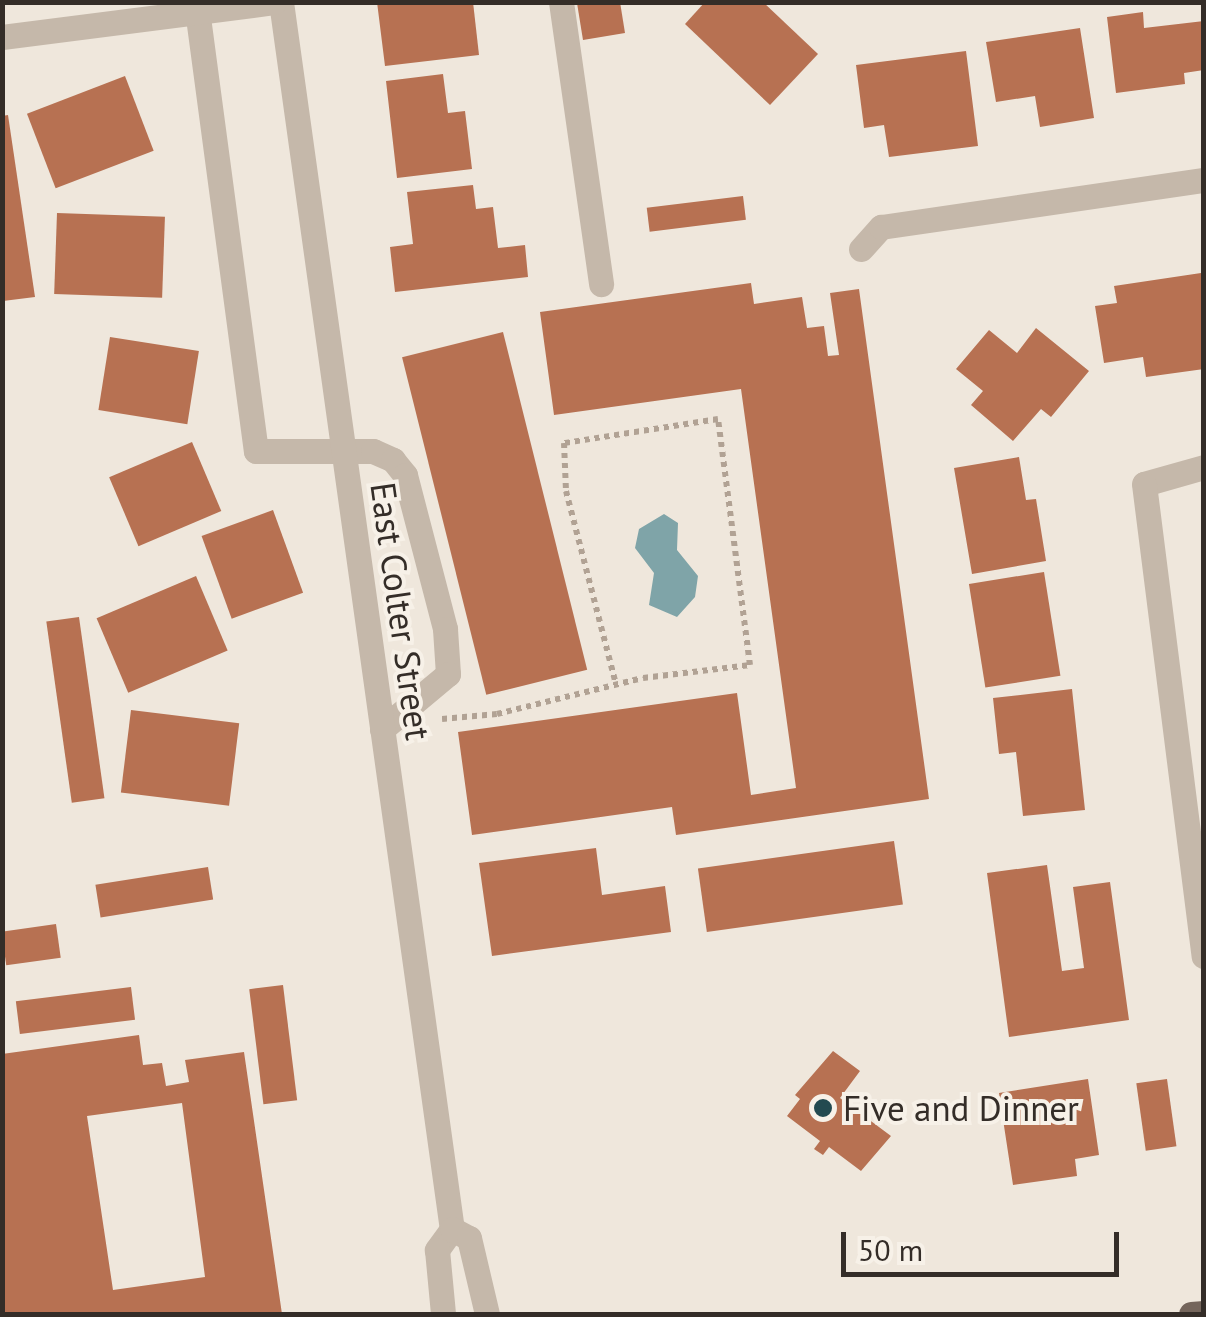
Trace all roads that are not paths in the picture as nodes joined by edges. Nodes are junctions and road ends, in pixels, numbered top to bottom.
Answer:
1 (277, 2) edge
2 (561, 2) edge
3 (196, 7) edge
4 (2, 36) edge
5 (1204, 180) edge
6 (861, 249) dead end
7 (601, 284) dead end
8 (344, 455) junction
9 (1204, 467) edge
10 (382, 729) junction
11 (1204, 956) edge
12 (452, 1229) junction
13 (1204, 1313) edge
14 (443, 1314) edge
15 (488, 1314) edge
16 (1191, 1314) edge

1 - 3 street
1 - 8 street, East Colter Street
2 - 7 street
3 - 4 street
3 - 8 street
5 - 6 street
8 - 10 street, East Colter Street
8 - 10 street
9 - 11 street
10 - 12 street, East Colter Street
12 - 14 street, East Colter Street
12 - 15 street, East Colter Street
13 - 16 main road

